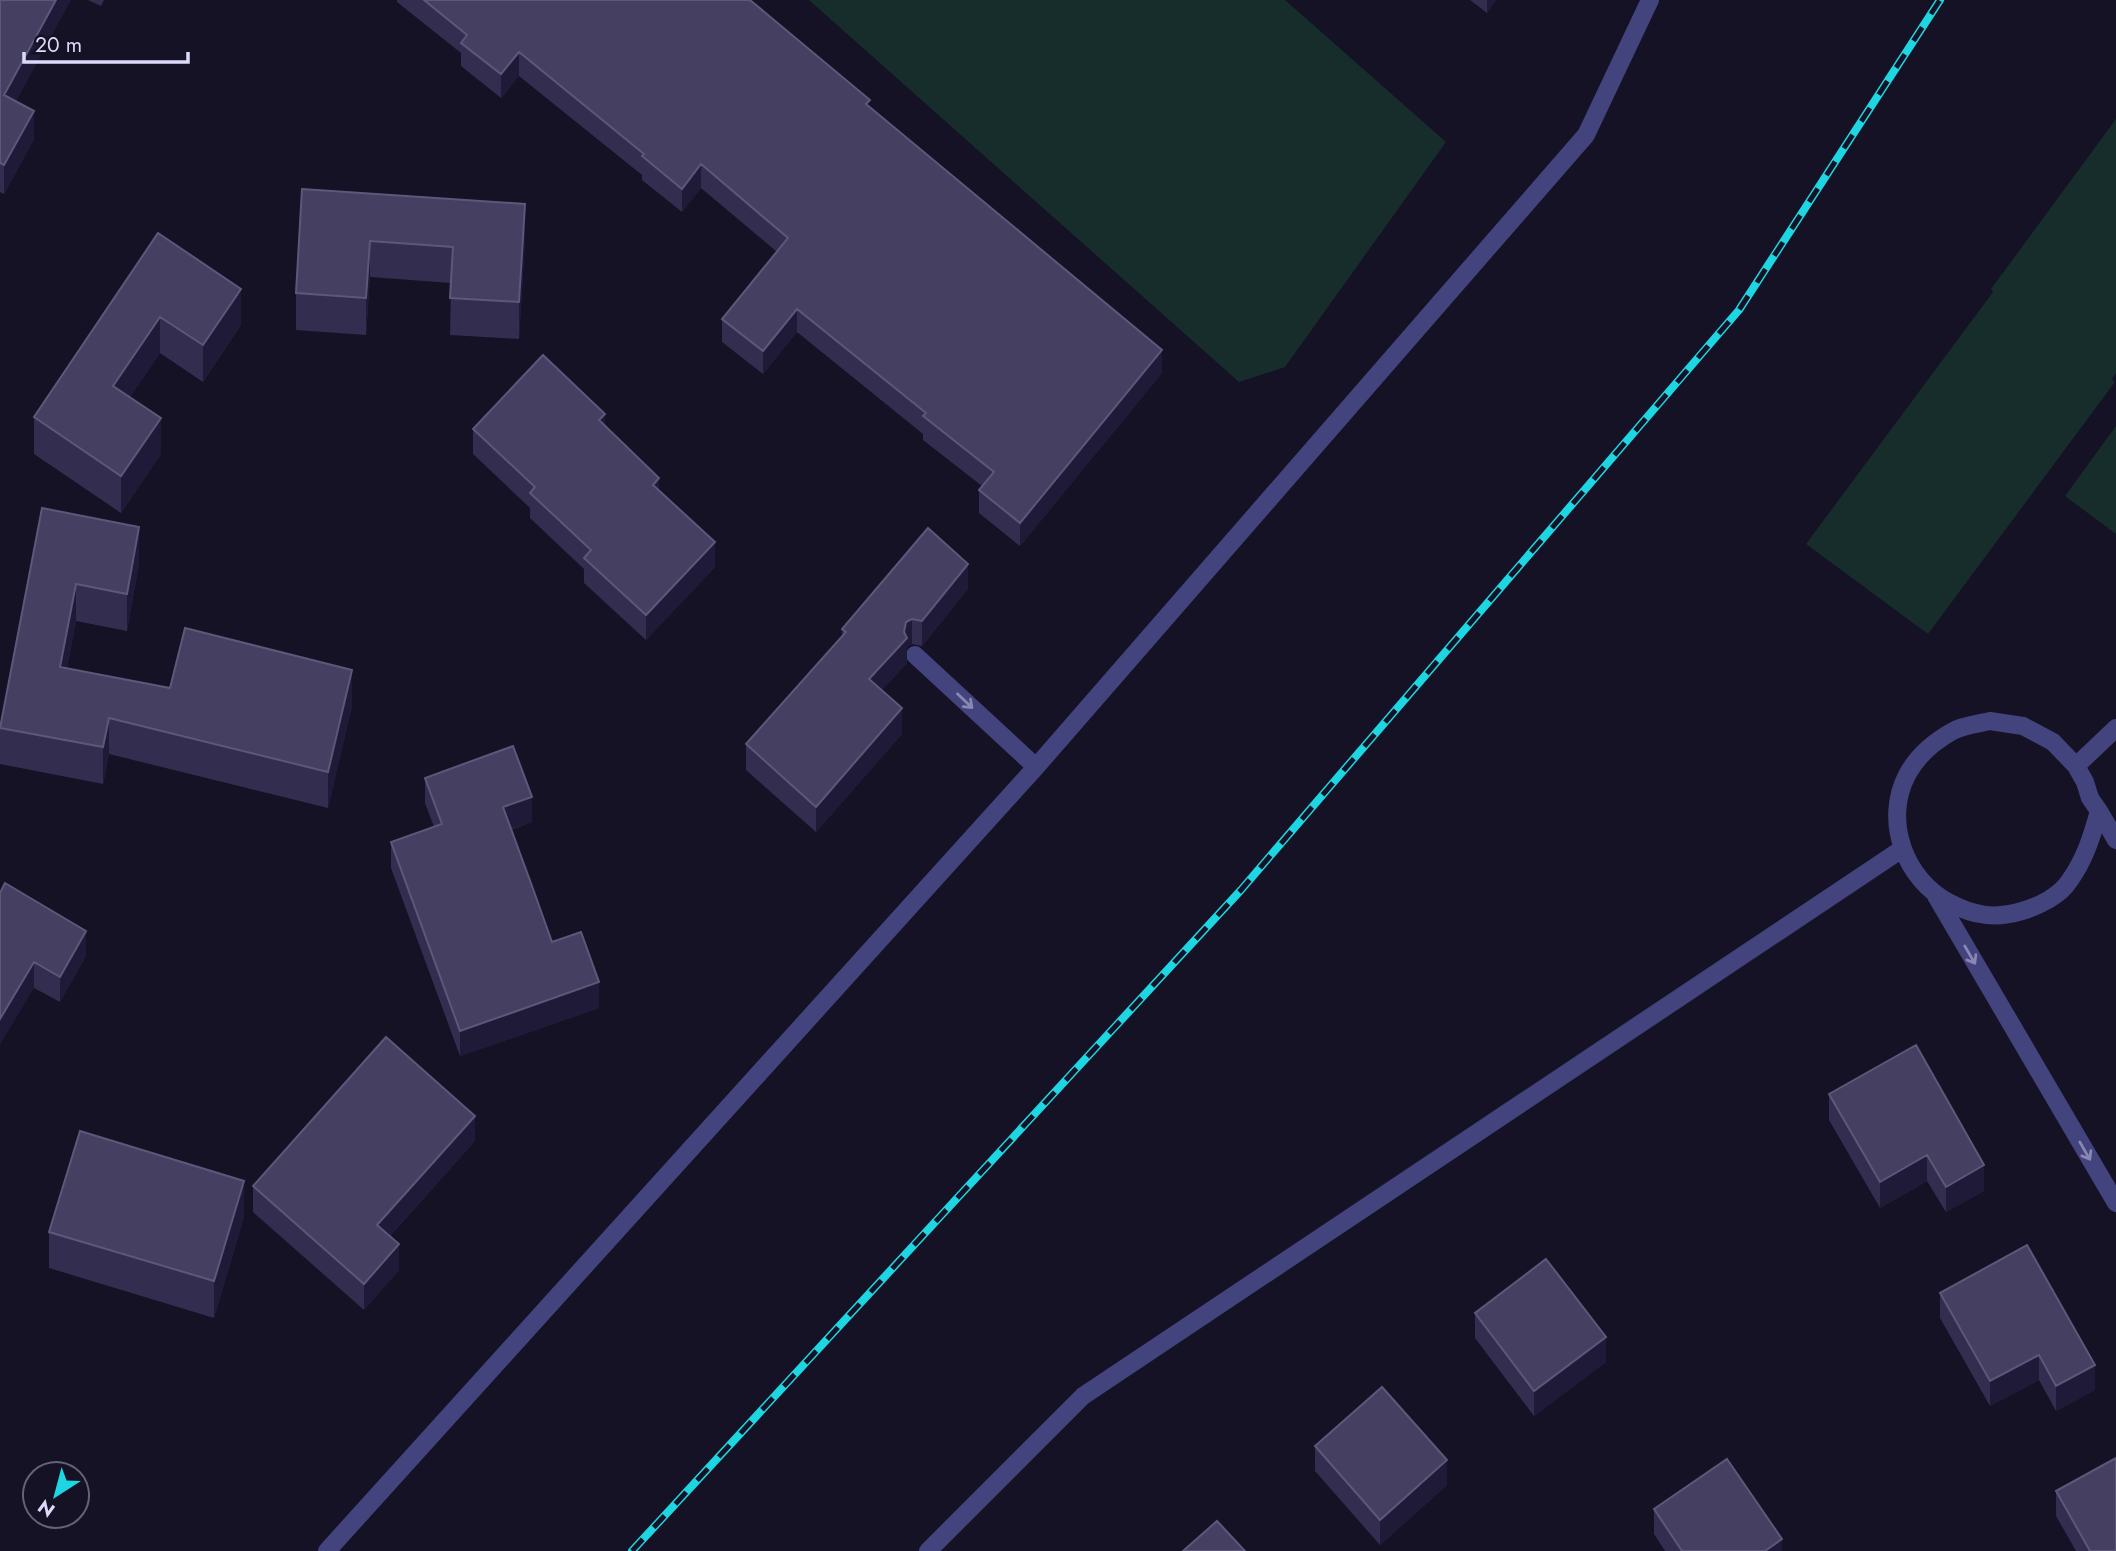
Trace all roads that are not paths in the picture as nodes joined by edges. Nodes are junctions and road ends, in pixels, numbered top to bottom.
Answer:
1 (1650, 0) edge
2 (915, 655) dead end
3 (2116, 728) edge
4 (1036, 766) junction
5 (2076, 766) junction
6 (2099, 811) junction
7 (2116, 840) edge
8 (1902, 849) junction
9 (1936, 896) junction
10 (2116, 1203) edge
11 (327, 1551) edge
12 (928, 1551) edge

1 - 4 street
2 -> 4 street
3 - 5 street
4 - 11 street
5 - 6 street
5 - 8 street
6 - 7 street
6 - 9 street
8 - 9 street
8 - 12 street
9 -> 10 street

